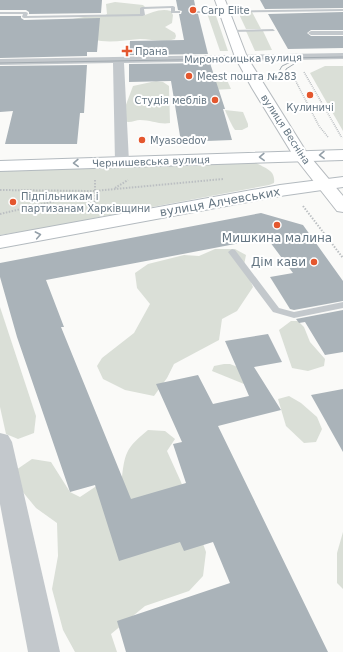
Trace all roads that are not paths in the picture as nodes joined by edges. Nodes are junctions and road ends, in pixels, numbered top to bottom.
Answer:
1 (220, 0) edge
2 (343, 10) edge
3 (178, 12) dead end
4 (197, 12) dead end
5 (224, 12) junction
6 (0, 13) edge
7 (273, 30) dead end
8 (231, 31) junction
9 (311, 33) dead end
10 (343, 33) edge
11 (343, 56) edge
12 (242, 58) junction
13 (118, 60) junction
14 (0, 62) edge
15 (301, 155) junction
16 (343, 155) edge
17 (122, 162) junction
18 (0, 166) edge
19 (343, 182) edge
20 (323, 184) junction
21 (343, 207) edge
22 (0, 242) edge
23 (232, 252) dead end
24 (343, 305) edge
25 (0, 442) edge
26 (7, 510) edge
27 (44, 652) edge

1 - 5 street, вулиця Весніна
2 - 5 lane
3 - 6 lane
4 - 5 lane
5 - 8 street, вулиця Весніна
7 - 8 lane
8 - 12 street, вулиця Весніна
9 - 10 lane
11 - 12 street, Мироносицька вулиця
12 - 13 street, Мироносицька вулиця
12 - 15 street, вулиця Весніна
13 - 14 street, Мироносицька вулиця
13 - 17 street
16 -> 15 street, Чернишевська вулиця
15 -> 17 street, Чернишевська вулиця
15 - 20 street, вулиця Весніна
17 -> 18 street, Чернишевська вулиця
19 - 20 street, вулиця Алчевських
20 - 21 street, вулиця Весніна
22 -> 20 street, вулиця Алчевських
23 - 24 lane
25 - 26 street
26 - 27 street

